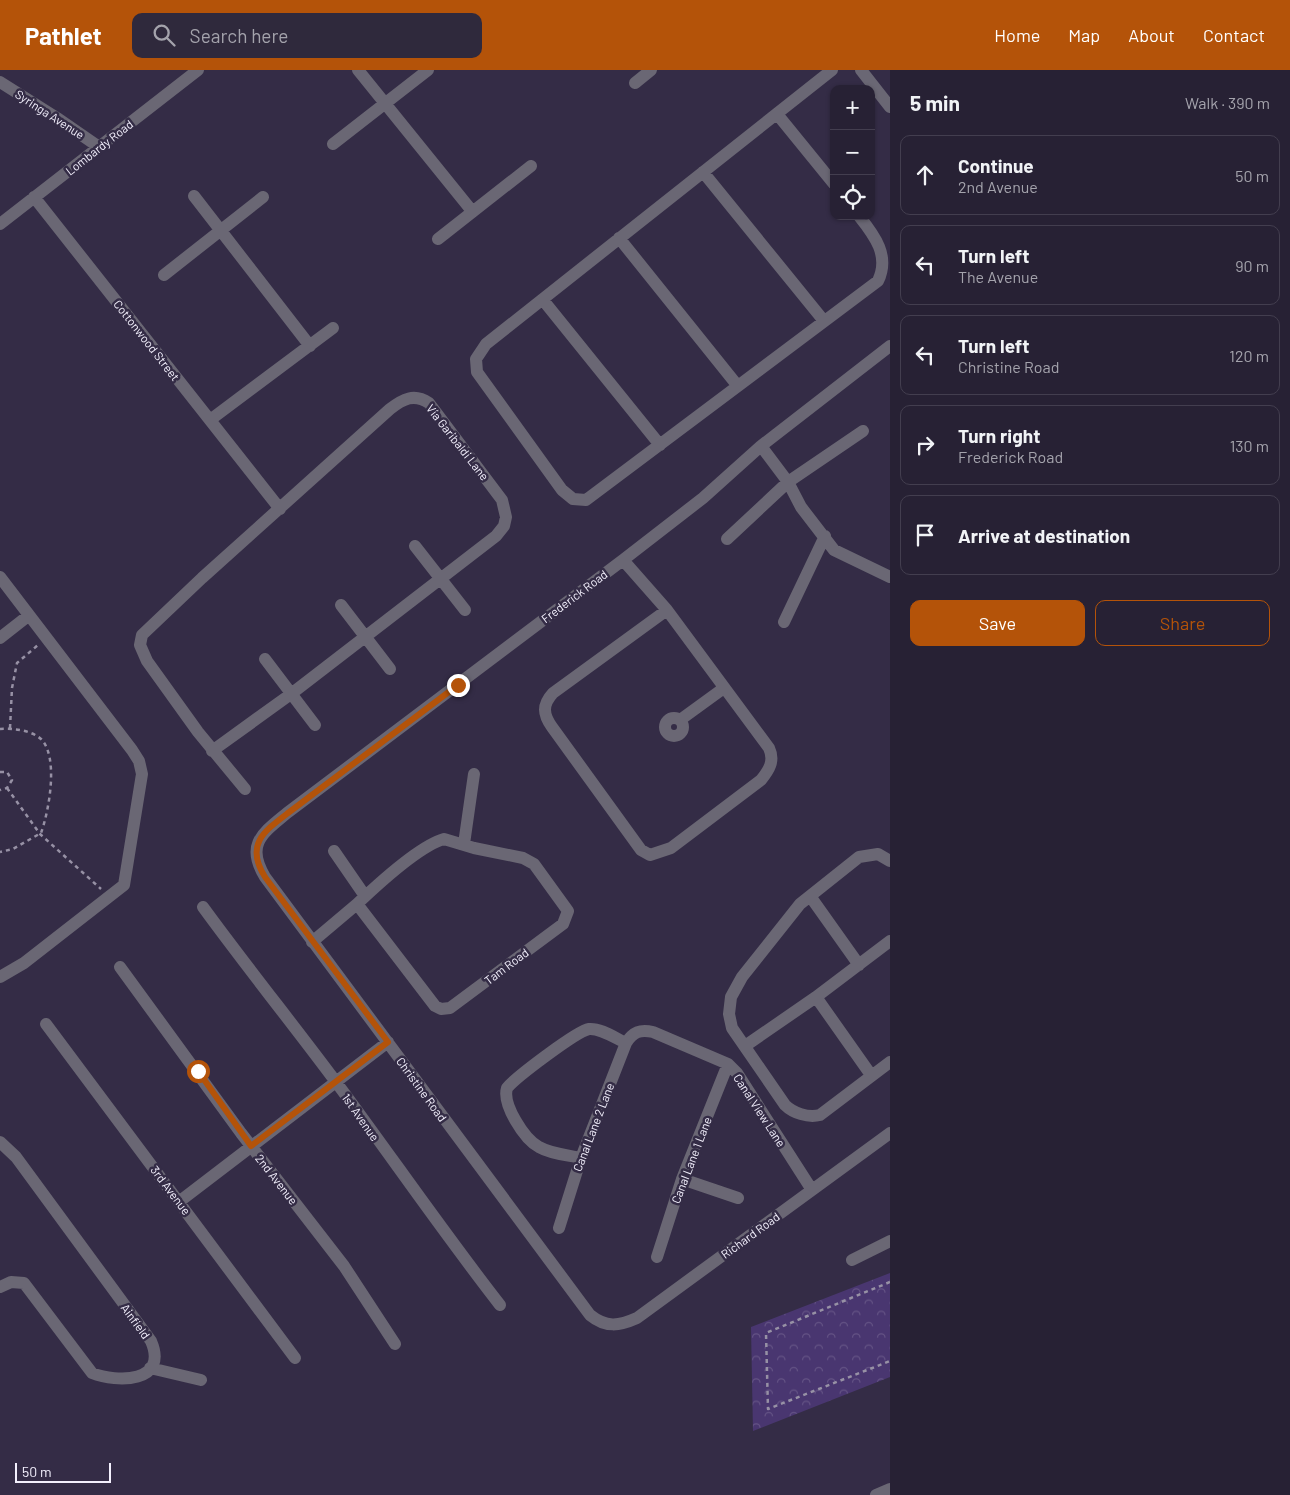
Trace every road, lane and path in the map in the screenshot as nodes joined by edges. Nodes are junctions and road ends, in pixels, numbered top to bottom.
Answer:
1 (198, 70) edge
2 (358, 70) edge
3 (428, 70) edge
4 (651, 70) edge
5 (832, 70) edge
6 (861, 70) edge
7 (0, 82) edge
8 (635, 83) dead end
9 (385, 102) junction
10 (890, 107) edge
11 (777, 114) junction
12 (333, 144) dead end
13 (98, 147) junction
14 (531, 166) dead end
15 (703, 172) junction
16 (830, 179) edge
17 (194, 196) dead end
18 (34, 197) junction
19 (263, 197) dead end
20 (472, 211) junction
21 (862, 220) edge
22 (0, 224) edge
23 (221, 230) junction
24 (619, 238) junction
25 (438, 239) dead end
26 (164, 274) dead end
27 (543, 300) junction
28 (824, 321) junction
29 (333, 328) dead end
30 (310, 346) junction
31 (890, 346) edge
32 (737, 385) junction
33 (210, 420) junction
34 (863, 430) dead end
35 (660, 445) junction
36 (761, 446) junction
37 (788, 482) junction
38 (280, 509) junction
39 (825, 536) junction
40 (728, 539) dead end
41 (415, 546) dead end
42 (623, 560) junction
43 (0, 577) edge
44 (890, 577) edge
45 (442, 579) junction
46 (342, 605) dead end
47 (465, 610) dead end
48 (667, 610) junction
49 (28, 616) junction
50 (784, 622) dead end
51 (366, 635) junction
52 (0, 638) edge
53 (47, 638) junction
54 (264, 659) dead end
55 (390, 669) dead end
56 (724, 688) junction
57 (291, 694) junction
58 (680, 720) dead end
59 (315, 725) dead end
60 (10, 728) junction
61 (0, 729) edge
62 (212, 751) junction
63 (0, 772) edge
64 (474, 774) dead end
65 (7, 788) junction
66 (245, 789) dead end
67 (0, 790) edge
68 (40, 834) junction
69 (257, 844) joint
70 (464, 844) junction
71 (0, 852) edge
72 (334, 852) dead end
73 (890, 860) edge
74 (810, 896) junction
75 (110, 898) junction
76 (361, 900) junction
77 (203, 907) dead end
78 (890, 941) edge
79 (312, 942) junction
80 (859, 964) junction
81 (120, 967) dead end
82 (0, 977) edge
83 (816, 997) junction
84 (46, 1024) dead end
85 (636, 1032) joint
86 (388, 1042) junction
87 (626, 1043) junction
88 (745, 1046) junction
89 (890, 1062) edge
90 (728, 1064) junction
91 (872, 1075) junction
92 (337, 1083) junction
93 (890, 1133) edge
94 (0, 1142) edge
95 (251, 1146) junction
96 (580, 1158) junction
97 (682, 1179) junction
98 (812, 1190) junction
99 (738, 1198) dead end
100 (180, 1201) junction
101 (559, 1228) dead end
102 (890, 1241) edge
103 (657, 1257) dead end
104 (852, 1260) dead end
105 (890, 1282) edge
106 (0, 1287) edge
107 (500, 1305) dead end
108 (605, 1324) joint
109 (395, 1344) dead end
110 (295, 1358) dead end
111 (890, 1361) edge
112 (150, 1368) junction
113 (202, 1380) dead end
114 (890, 1489) edge
115 (876, 1495) edge

1 - 13 street, Lombardy Road
2 - 9 street
3 - 9 street
4 - 8 street
5 - 11 street
6 - 10 street
7 - 13 street, Syringa Avenue
9 - 12 street
9 - 20 street
11 - 15 street
11 - 16 street
13 - 18 street, Lombardy Road
14 - 20 street
15 - 24 street
15 - 28 street
17 - 23 street
18 - 22 street, Lombardy Road
18 - 33 street, Cottonwood Street
19 - 23 street
20 - 25 street
21 - 28 street
23 - 26 street
23 - 30 street
24 - 27 street
24 - 32 street
27 - 35 street
27 - 35 street
28 - 32 street
29 - 30 street
30 - 33 street
31 - 36 street, Frederick Road
32 - 35 street
33 - 38 street, Cottonwood Street
34 - 37 street
36 - 37 street
36 - 42 street, Frederick Road
37 - 39 street
37 - 40 street
38 - 45 street, Via Garibaldi Lane
38 - 62 street, Via Garibaldi Lane
39 - 44 street
39 - 50 street
41 - 45 street
42 - 48 street
42 - 69 street, Frederick Road
43 - 49 street
45 - 47 street
45 - 51 street, Via Garibaldi Lane
46 - 51 street
48 - 56 street
48 - 56 street
49 - 52 street
49 - 53 street
51 - 55 street
51 - 57 street, Via Garibaldi Lane
53 - 60 path
53 - 75 street
54 - 57 street
56 - 58 street
57 - 59 street
57 - 62 street, Via Garibaldi Lane
60 - 61 path
60 - 68 path
62 - 66 street, Via Garibaldi Lane
63 - 65 path
64 - 70 street
65 - 67 path
65 - 68 path
68 - 71 path
68 - 75 path
69 - 79 street, Christine Road
70 - 76 street, Tam Road
70 - 76 street, Tam Road
72 - 76 street, Tam Road
73 - 74 street
74 - 80 street
74 - 88 street
75 - 82 street
76 - 79 street, Tam Road
77 - 92 street, 1st Avenue
78 - 80 street
79 - 86 street, Christine Road
80 - 83 street
81 - 95 street, 2nd Avenue
83 - 88 street
83 - 91 street
84 - 100 street, 3rd Avenue
85 - 87 street, Canal Lane 2 Lane
85 - 90 street, Canal View Lane
86 - 92 street
86 - 108 street, Christine Road
87 - 96 street, Canal Lane 2 Lane
87 - 96 street
88 - 91 street
89 - 91 street
90 - 97 street, Canal Lane 1 Lane
90 - 98 street, Canal View Lane
92 - 95 street
92 - 107 street, 1st Avenue
93 - 98 street, Richard Road
94 - 112 street, Ainfield
95 - 100 street
95 - 109 street, 2nd Avenue
96 - 101 street, Canal Lane 2 Lane
97 - 99 street
97 - 103 street, Canal Lane 1 Lane
98 - 108 street, Richard Road
100 - 110 street, 3rd Avenue
102 - 104 street
105 - 111 path
106 - 112 street
112 - 113 street
114 - 115 street

